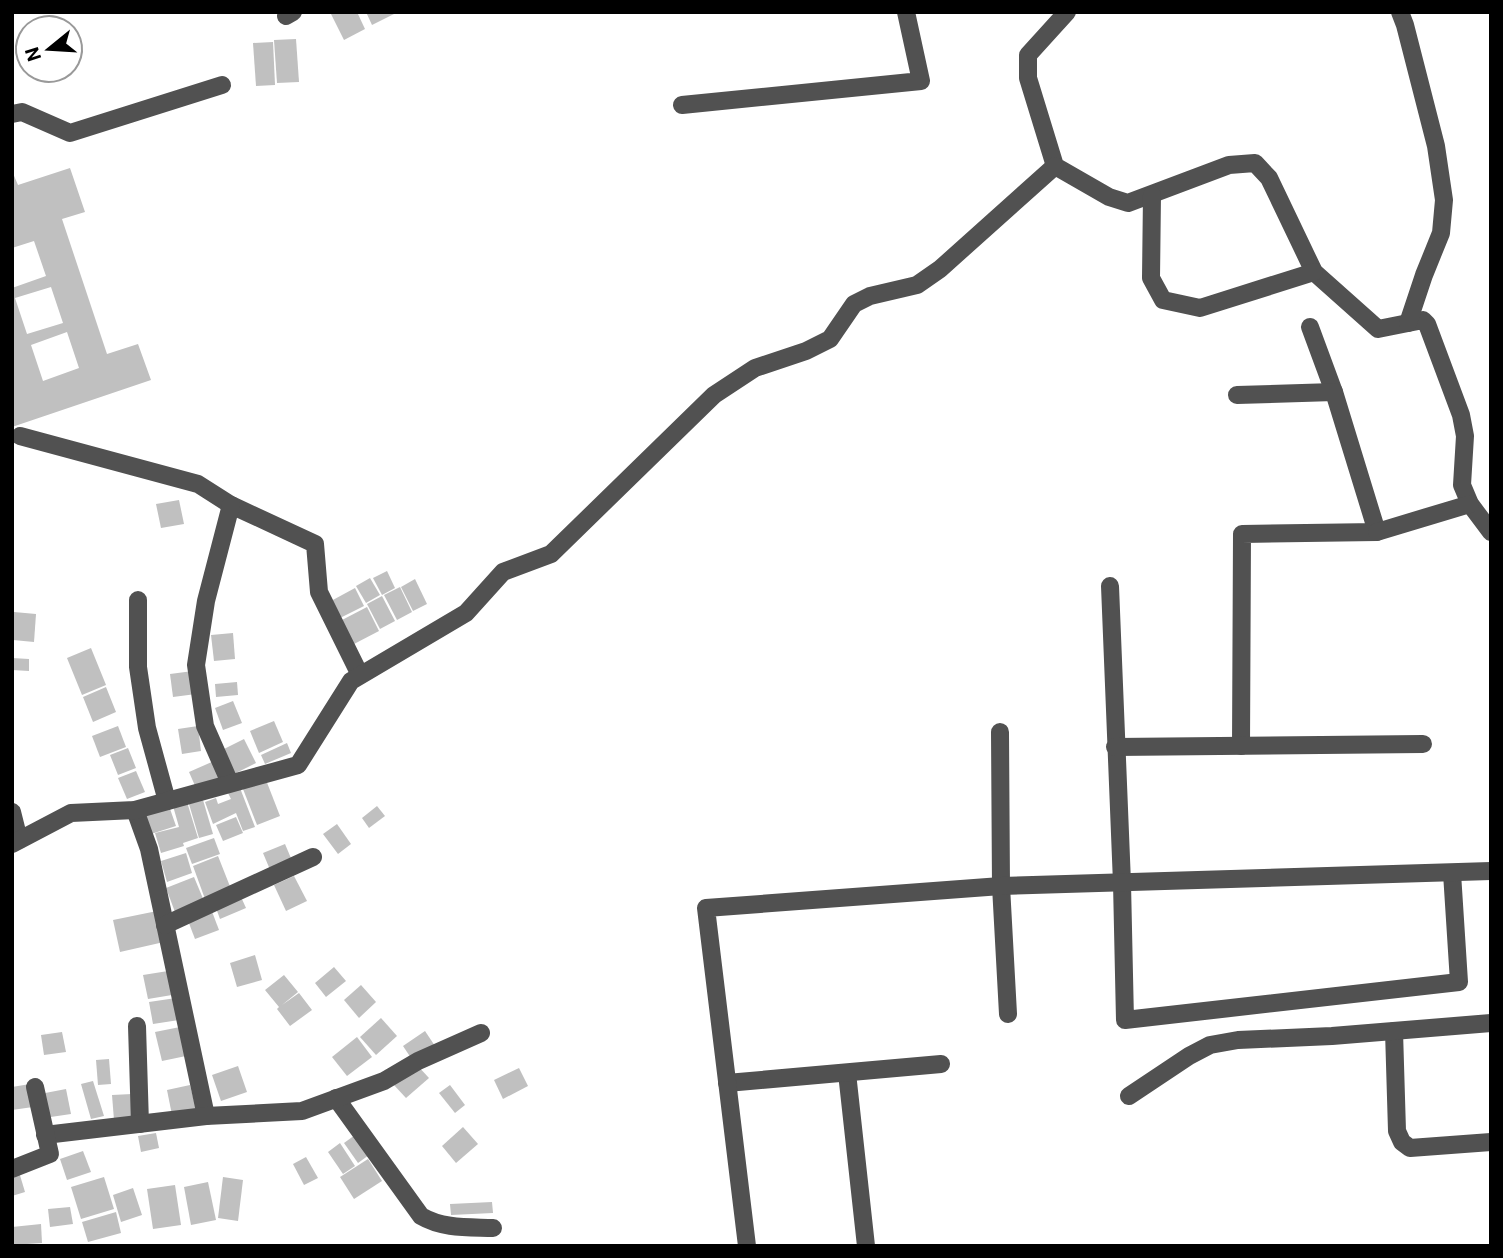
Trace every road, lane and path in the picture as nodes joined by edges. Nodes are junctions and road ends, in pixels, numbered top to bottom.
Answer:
1 (906, 12) edge
2 (1067, 12) edge
3 (1400, 12) edge
4 (222, 85) dead end
5 (681, 106) dead end
6 (12, 114) edge
7 (1055, 166) junction
8 (1152, 195) junction
9 (1314, 272) junction
10 (1408, 323) junction
11 (1310, 327) dead end
12 (1334, 392) junction
13 (1237, 395) dead end
14 (20, 436) dead end
15 (1470, 504) junction
16 (231, 505) junction
17 (1491, 532) edge
18 (1377, 533) junction
19 (1110, 586) dead end
20 (138, 600) dead end
21 (360, 675) junction
22 (1000, 732) dead end
23 (1423, 744) dead end
24 (1241, 746) junction
25 (1115, 747) junction
26 (230, 783) junction
27 (167, 801) junction
28 (135, 810) junction
29 (12, 812) edge
30 (16, 842) edge
31 (313, 857) dead end
32 (1491, 871) edge
33 (1452, 873) junction
34 (1122, 883) junction
35 (1001, 886) junction
36 (165, 925) junction
37 (1008, 1014) dead end
38 (1491, 1024) edge
39 (136, 1026) dead end
40 (1394, 1031) junction
41 (481, 1033) dead end
42 (940, 1065) dead end
43 (847, 1073) junction
44 (727, 1083) junction
45 (35, 1087) dead end
46 (1129, 1096) dead end
47 (336, 1098) junction
48 (206, 1116) junction
49 (140, 1124) junction
50 (45, 1135) junction
51 (1491, 1142) edge
52 (12, 1169) edge
53 (493, 1228) dead end
54 (747, 1246) edge
55 (866, 1246) edge

1 - 5 street
2 - 7 street
3 - 10 street
4 - 6 street
7 - 8 street
7 - 21 street
8 - 9 street
8 - 9 street
9 - 10 street
10 - 15 street
11 - 12 street
12 - 13 street
12 - 18 street
14 - 16 street
15 - 17 street
15 - 18 street
16 - 21 street
16 - 26 street
18 - 24 street
19 - 25 street
20 - 27 street
21 - 26 street
22 - 35 street
23 - 24 street
24 - 25 street
25 - 34 street
26 - 27 street
27 - 28 street
28 - 30 street
28 - 36 street
29 - 30 street
31 - 36 street
32 - 33 street
33 - 34 street
33 - 34 street
34 - 35 street
35 - 37 street
35 - 44 street
36 - 48 street
38 - 40 street
39 - 49 street
40 - 46 street
40 - 51 street
41 - 47 street
42 - 43 street
43 - 44 street
43 - 55 street
44 - 54 street
45 - 50 street
47 - 48 street
47 - 53 street
48 - 49 street
49 - 50 street
50 - 52 street

